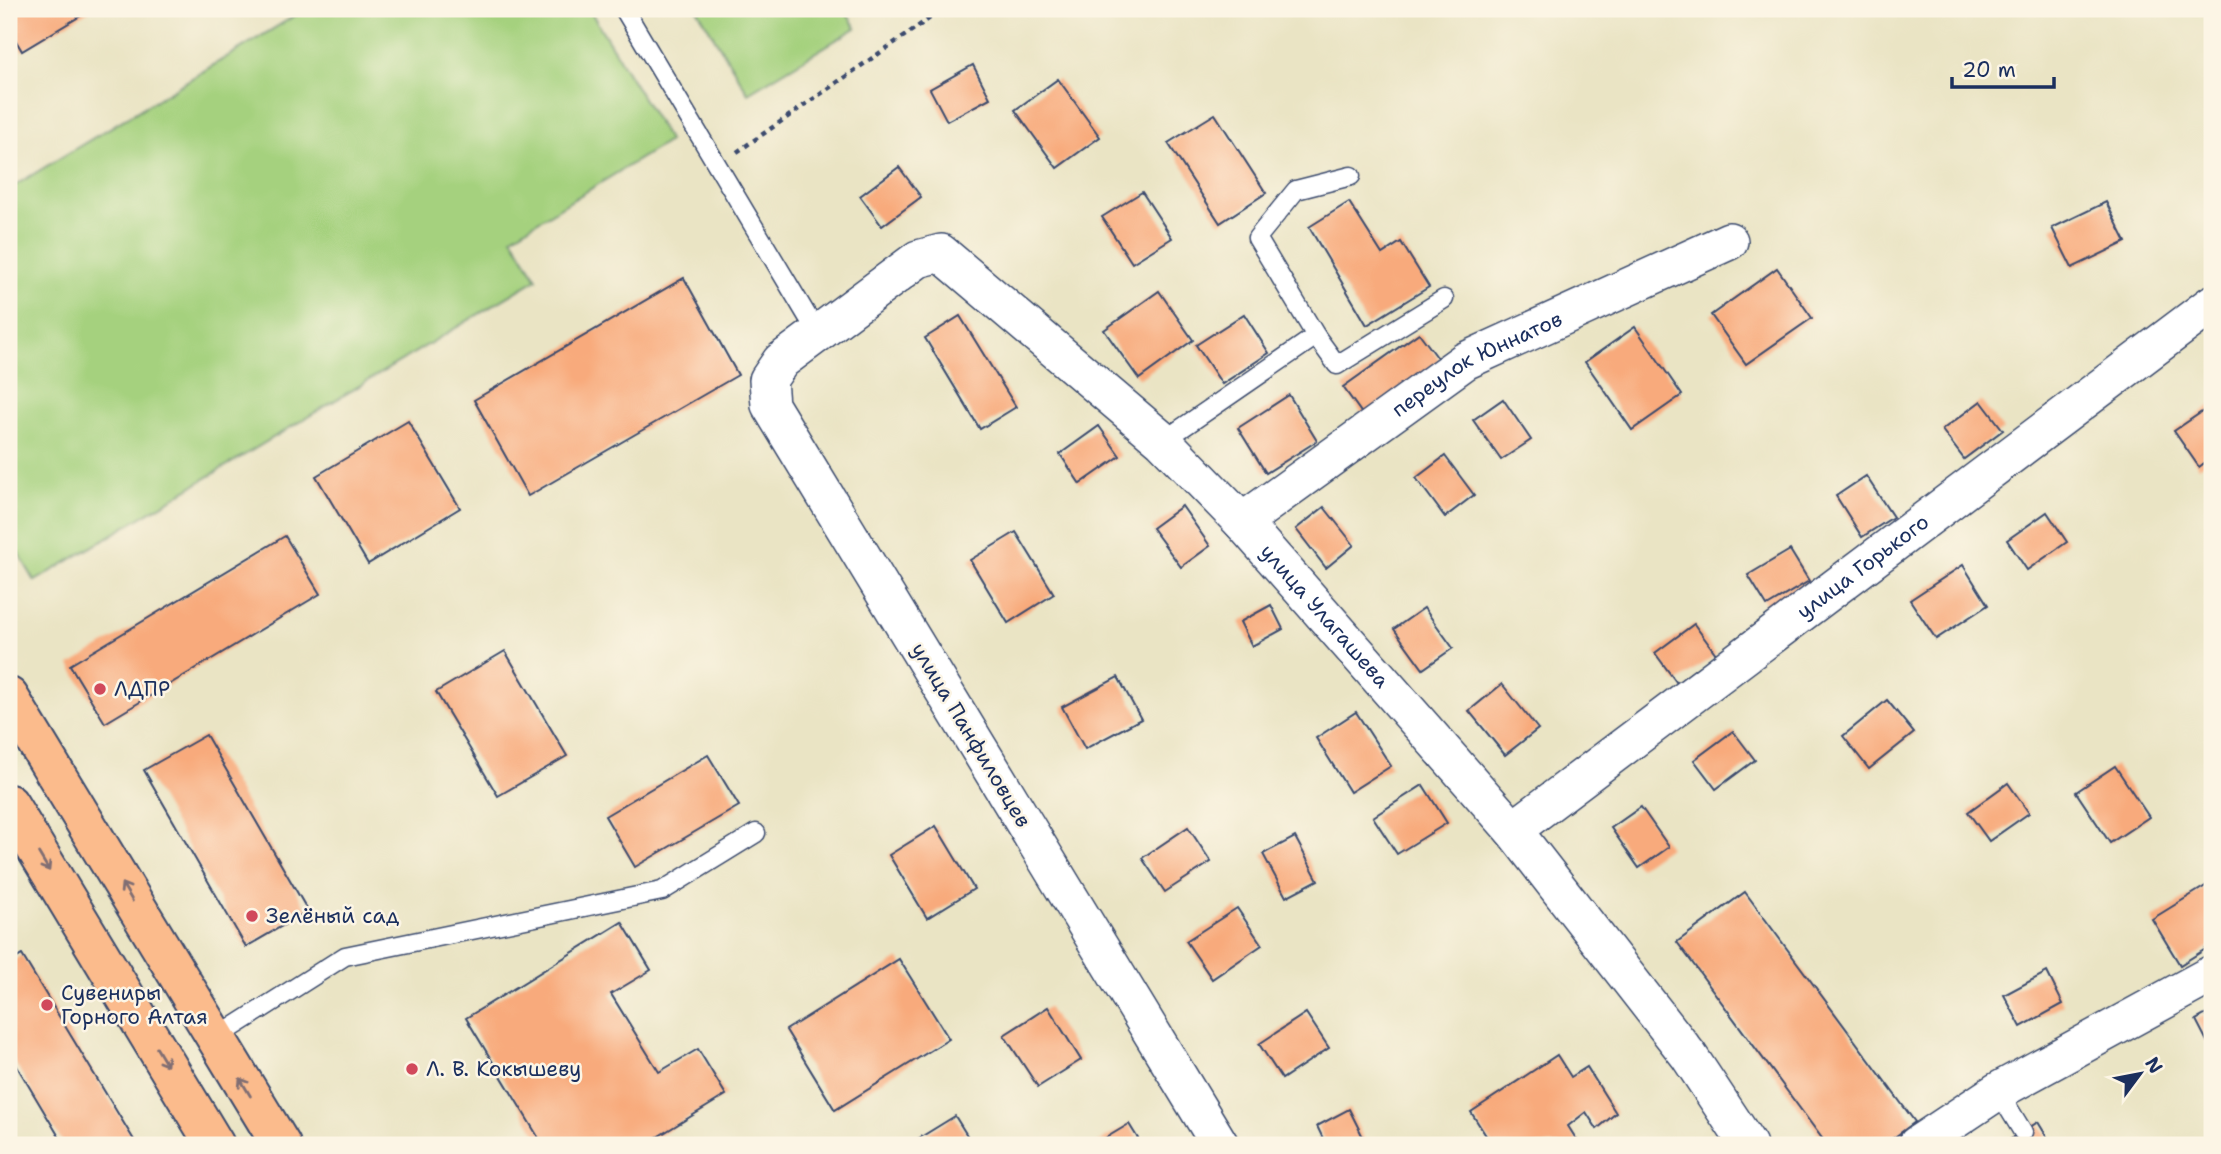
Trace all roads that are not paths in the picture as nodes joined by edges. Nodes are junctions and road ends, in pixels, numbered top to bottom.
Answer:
1 (624, 9) edge
2 (1351, 176) dead end
3 (1729, 241) dead end
4 (1444, 299) dead end
5 (2212, 304) edge
6 (818, 334) junction
7 (1316, 337) junction
8 (1163, 441) junction
9 (1242, 522) junction
10 (9, 697) edge
11 (9, 804) edge
12 (1513, 830) junction
13 (756, 833) dead end
14 (2212, 974) edge
15 (216, 1038) junction
16 (1998, 1091) junction
17 (2023, 1132) dead end
18 (215, 1145) edge
19 (281, 1145) edge
20 (1220, 1145) edge
21 (1748, 1145) edge
22 (1917, 1145) edge

1 - 6 lane
2 - 7 lane
3 - 9 street, переулок Юннатов
4 - 7 lane
5 - 12 street, улица Горького
6 - 8 street, улица Улагашева
6 - 20 street, улица Панфиловцев
7 - 8 lane
8 - 9 street, улица Улагашева
9 - 12 street, улица Улагашева
15 -> 10 main road
11 -> 18 main road
12 - 21 street, улица Улагашева
13 - 15 lane
14 - 16 street
19 -> 15 main road
16 - 17 lane
16 - 22 street

